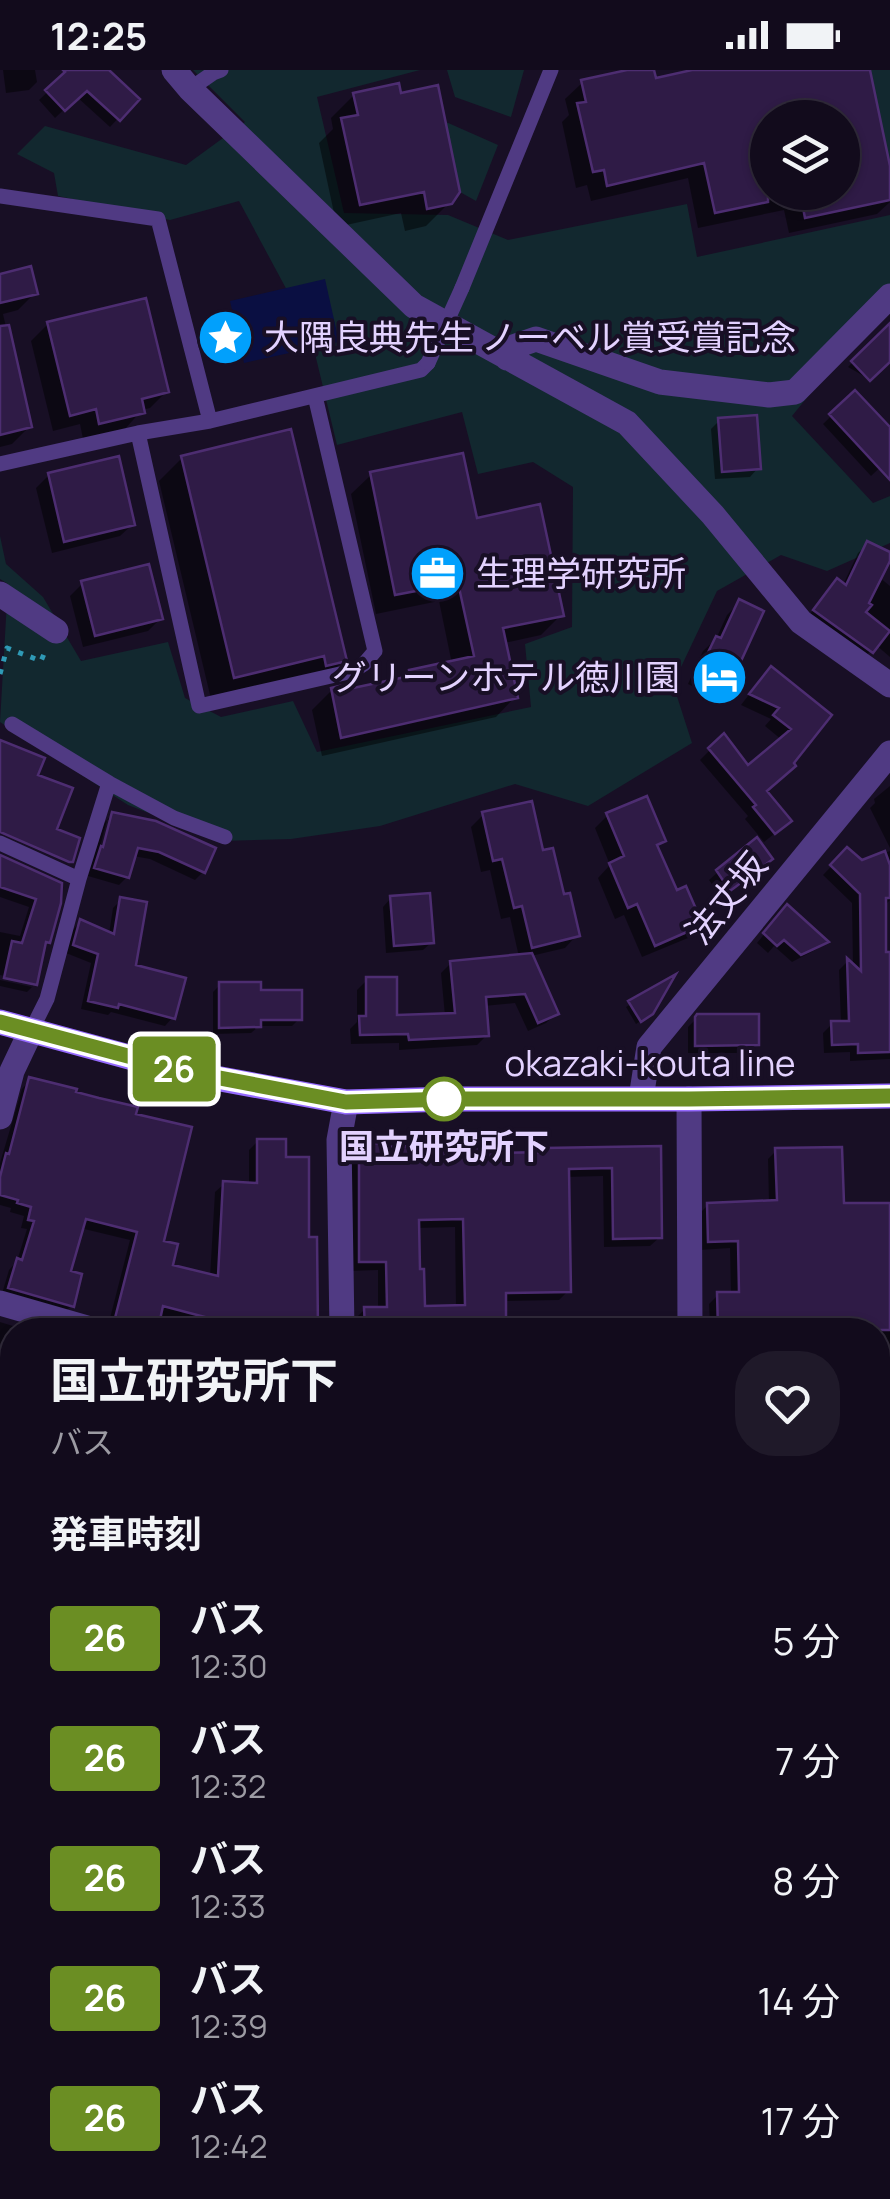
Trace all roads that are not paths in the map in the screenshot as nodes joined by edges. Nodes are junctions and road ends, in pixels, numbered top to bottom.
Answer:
1 (221, 70) edge
2 (551, 70) edge
3 (182, 80) edge
4 (0, 196) edge
5 (890, 296) edge
6 (507, 358) junction
7 (315, 396) junction
8 (210, 421) junction
9 (138, 433) junction
10 (0, 464) edge
11 (0, 594) edge
12 (56, 631) road end
13 (890, 685) edge
14 (12, 724) dead end
15 (890, 753) edge
16 (109, 783) junction
17 (224, 837) dead end
18 (0, 843) edge
19 (79, 880) junction
20 (0, 1022) edge
21 (31, 1031) junction
22 (890, 1096) edge
23 (641, 1098) junction
24 (689, 1099) junction
25 (346, 1102) junction
26 (0, 1117) edge
27 (0, 1303) edge
28 (52, 1318) edge
29 (342, 1318) edge
30 (690, 1318) edge

1 - 3 lane
2 - 7 lane, bridge
3 - 6 street
4 - 8 lane
5 - 6 street
6 - 13 street
7 - 8 lane
7 - 9 lane
8 - 9 lane
9 - 10 lane
11 - 12 street
14 - 16 lane
15 - 23 street, 法丈坂
16 - 17 lane
16 - 19 lane
18 - 19 lane
19 - 21 lane
20 - 21 main road, okazaki-kouta line
21 - 25 main road, okazaki-kouta line
21 - 26 street
22 - 24 main road, okazaki-kouta line
23 - 24 main road, okazaki-kouta line
23 - 25 main road, okazaki-kouta line
24 - 30 street
25 - 29 street
27 - 28 street

